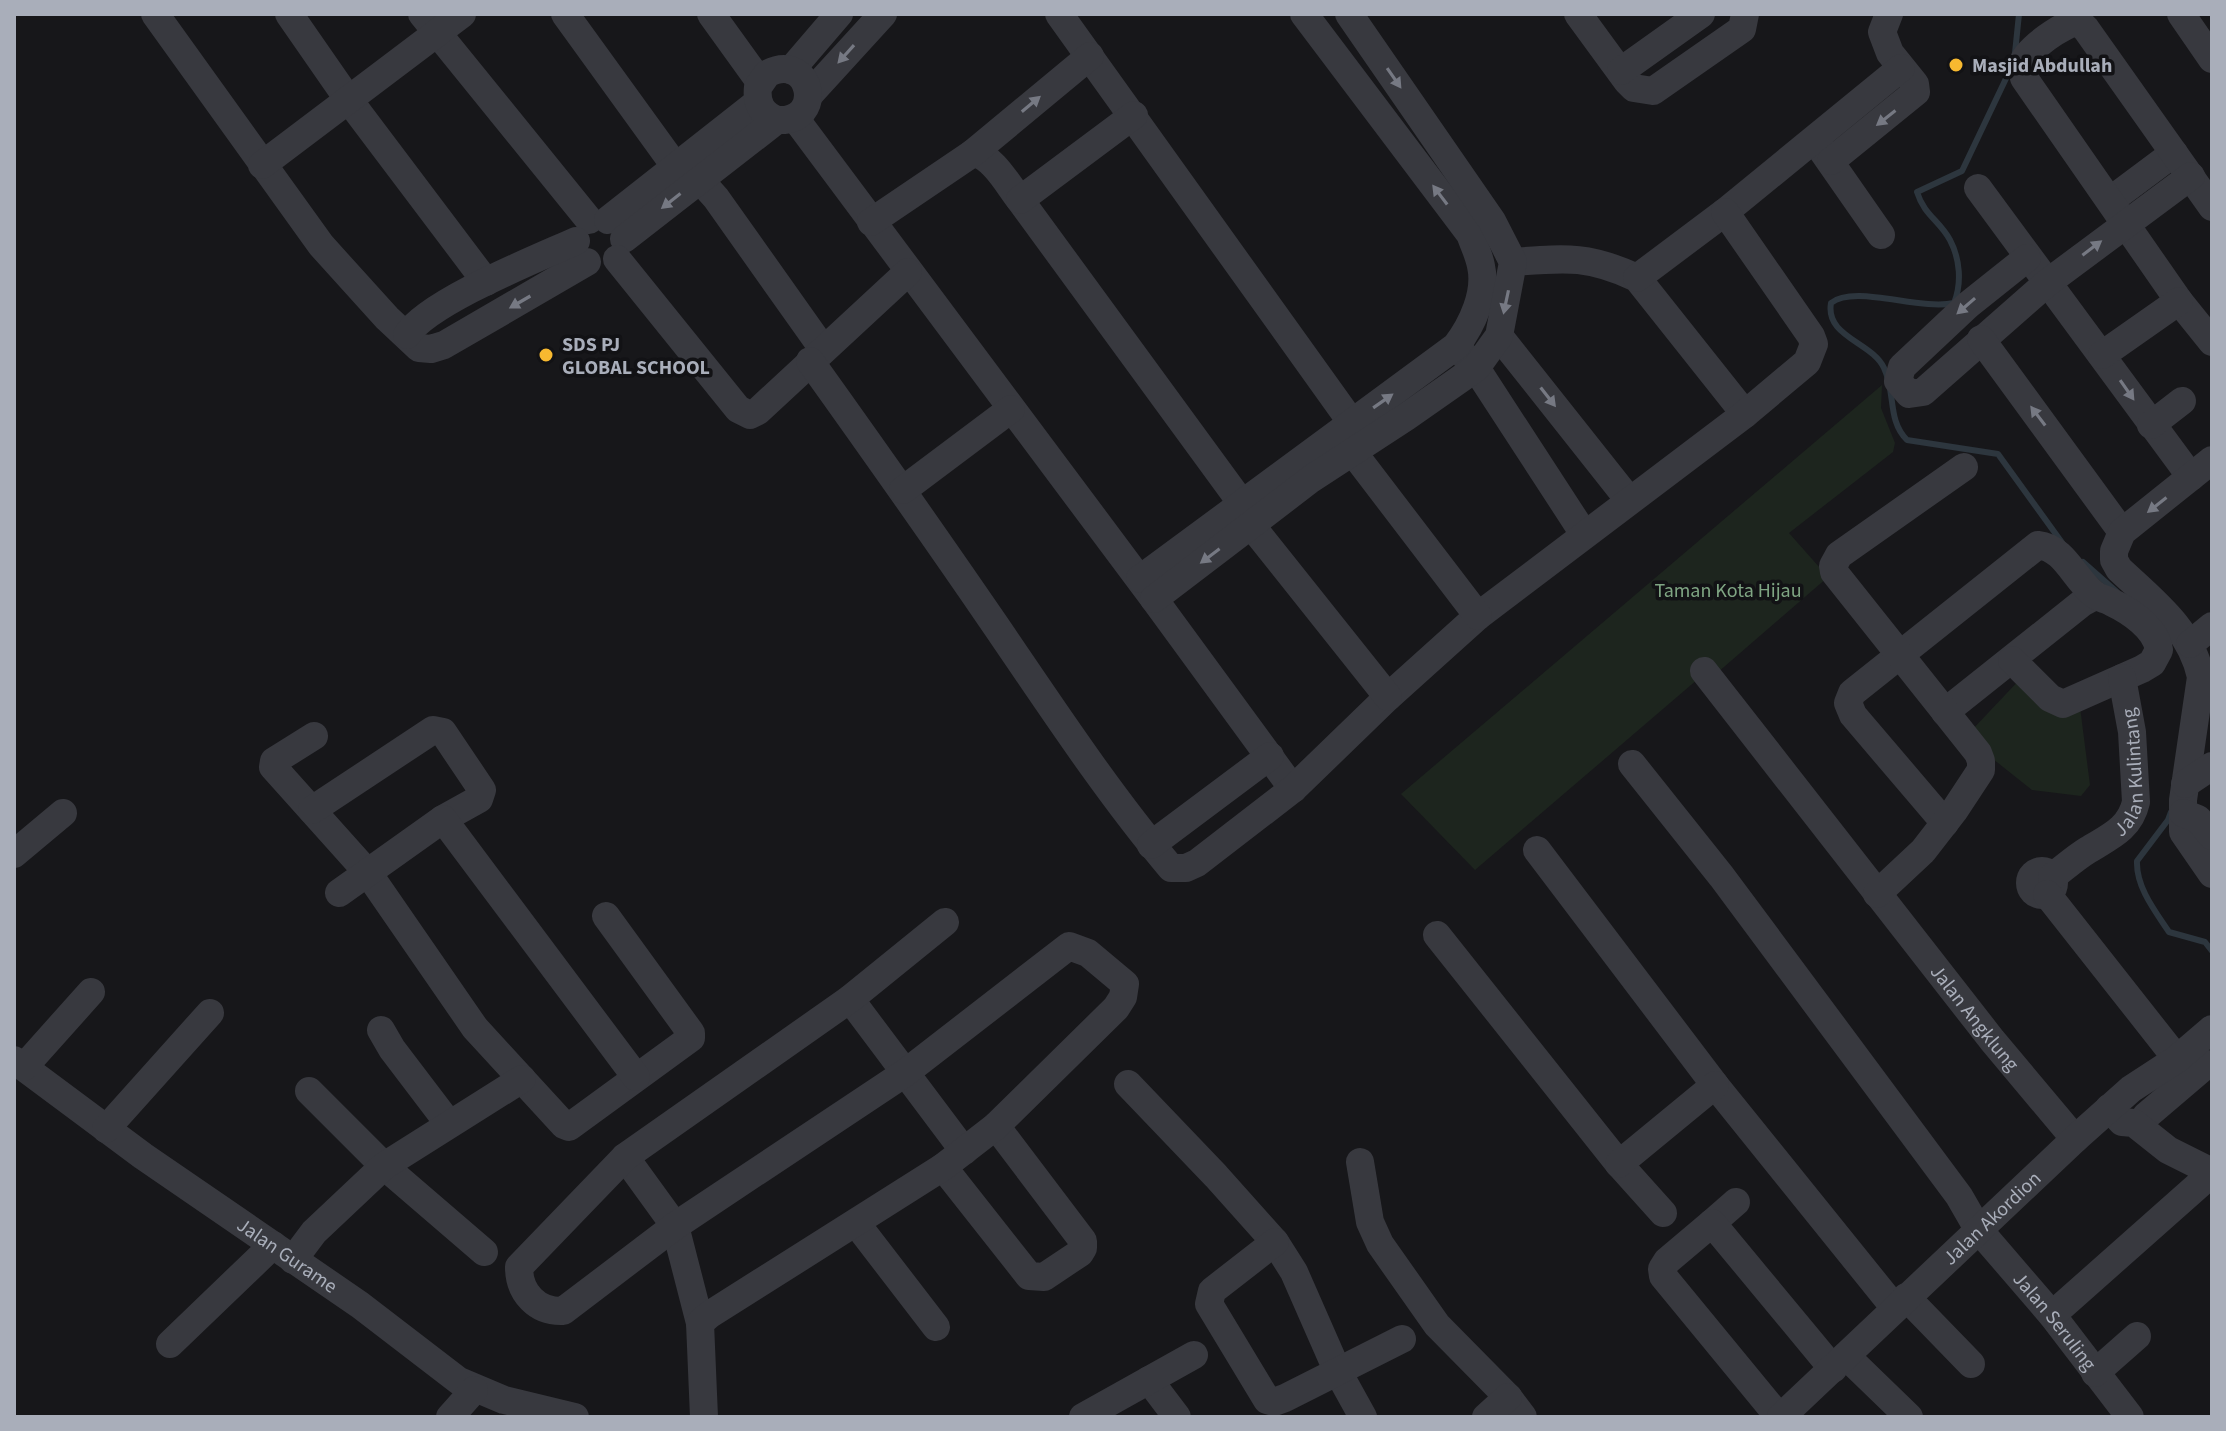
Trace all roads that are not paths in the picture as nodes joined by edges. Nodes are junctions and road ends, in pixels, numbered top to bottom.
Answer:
1 (155, 14) edge
2 (289, 14) edge
3 (462, 14) edge
4 (565, 14) edge
5 (711, 14) edge
6 (839, 14) edge
7 (883, 14) edge
8 (1059, 14) edge
9 (1304, 14) edge
10 (1349, 14) edge
11 (1578, 14) edge
12 (1701, 14) edge
13 (1745, 14) edge
14 (1889, 14) edge
15 (2095, 14) edge
16 (2181, 14) edge
17 (428, 23) edge
18 (1090, 56) junction
19 (2212, 59) edge
20 (1621, 71) junction
21 (348, 99) junction
22 (780, 103) junction
23 (1134, 115) junction
24 (1822, 150) junction
25 (973, 153) junction
26 (2174, 153) junction
27 (262, 165) junction
28 (687, 173) junction
29 (2201, 179) edge
30 (1978, 188) dead end
31 (1020, 200) junction
32 (2212, 207) edge
33 (2118, 211) junction
34 (1725, 212) junction
35 (871, 222) junction
36 (1481, 228) junction
37 (1881, 235) dead end
38 (600, 240) junction
39 (2027, 258) junction
40 (1513, 262) junction
41 (908, 272) junction
42 (1637, 278) junction
43 (486, 282) junction
44 (2047, 283) junction
45 (2179, 301) junction
46 (407, 335) junction
47 (1499, 336) junction
48 (1981, 339) junction
49 (2212, 342) edge
50 (1456, 346) junction
51 (816, 355) junction
52 (2102, 355) junction
53 (1476, 368) junction
54 (2182, 401) dead end
55 (1011, 409) junction
56 (1745, 414) junction
57 (1352, 423) junction
58 (2151, 425) junction
59 (1352, 451) junction
60 (1964, 467) dead end
61 (2201, 469) edge
62 (1306, 471) junction
63 (903, 490) junction
64 (1629, 500) junction
65 (1247, 515) junction
66 (2122, 532) junction
67 (1584, 534) junction
68 (1147, 589) junction
69 (2095, 596) junction
70 (1478, 616) junction
71 (2212, 626) edge
72 (2190, 644) junction
73 (1898, 654) junction
74 (2012, 660) junction
75 (1704, 671) dead end
76 (2206, 673) edge
77 (2122, 678) junction
78 (1388, 697) junction
79 (1945, 712) junction
80 (314, 736) dead end
81 (1270, 756) junction
82 (1632, 764) dead end
83 (2212, 766) edge
84 (2185, 784) junction
85 (1293, 789) junction
86 (312, 810) junction
87 (63, 813) dead end
88 (2183, 813) junction
89 (443, 819) junction
90 (1945, 823) junction
91 (2212, 836) edge
92 (1151, 845) junction
93 (1537, 850) dead end
94 (14, 854) edge
95 (368, 873) junction
96 (2212, 874) edge
97 (339, 893) dead end
98 (1877, 894) junction
99 (606, 916) dead end
100 (945, 922) dead end
101 (1437, 935) dead end
102 (91, 992) dead end
103 (850, 999) junction
104 (210, 1013) dead end
105 (381, 1030) dead end
106 (2200, 1053) edge
107 (19, 1064) edge
108 (905, 1073) junction
109 (636, 1077) junction
110 (522, 1079) junction
111 (1128, 1084) dead end
112 (1715, 1085) junction
113 (309, 1091) dead end
114 (2121, 1098) junction
115 (2146, 1116) dead end
116 (449, 1124) junction
117 (996, 1126) junction
118 (106, 1129) junction
119 (2075, 1139) junction
120 (625, 1157) junction
121 (953, 1159) junction
122 (1360, 1162) dead end
123 (1619, 1164) junction
124 (384, 1166) junction
125 (1736, 1202) dead end
126 (1663, 1213) dead end
127 (856, 1223) junction
128 (1712, 1223) junction
129 (675, 1226) junction
130 (1978, 1229) junction
131 (1275, 1242) junction
132 (283, 1252) junction
133 (484, 1252) dead end
134 (1900, 1302) junction
135 (2052, 1315) junction
136 (700, 1323) junction
137 (936, 1327) dead end
138 (2137, 1336) dead end
139 (1402, 1339) dead end
140 (170, 1344) dead end
141 (1194, 1355) dead end
142 (1840, 1362) junction
143 (1971, 1364) dead end
144 (1337, 1370) junction
145 (2095, 1373) junction
146 (1149, 1380) junction
147 (474, 1390) junction
148 (1516, 1407) edge
149 (1785, 1416) edge
150 (450, 1417) edge
151 (575, 1417) edge
152 (704, 1417) edge
153 (1083, 1417) edge
154 (1177, 1417) edge
155 (1363, 1417) edge
156 (1486, 1417) edge
157 (1909, 1417) edge
158 (2130, 1417) edge

1 - 27 street
2 - 21 street
3 - 17 street
4 - 28 street
5 - 22 street
6 - 22 street
7 -> 22 street
8 - 18 street
36 -> 9 street
10 -> 36 street
11 - 20 street
12 - 20 street
13 - 20 street
14 - 24 street
15 - 29 street
16 - 19 street
17 - 21 street
17 - 38 street
18 - 23 street
25 -> 18 street
21 - 27 street
21 - 43 street
22 - 28 street
22 - 35 street
23 - 31 street
23 - 57 street
24 - 34 street
24 - 37 street
25 - 31 street
25 - 35 street
26 - 29 street
26 - 33 street
26 - 33 street
27 - 46 street
28 - 38 street
28 - 51 street
29 - 32 street
29 - 33 street
30 - 39 street
31 - 65 street
44 -> 33 street
33 - 45 street
34 - 42 street
34 - 56 street
35 - 41 street
36 - 40 street
36 - 50 street
38 - 43 street
38 -> 46 street
38 - 51 street
39 - 44 street
39 -> 48 street
40 - 42 street
40 -> 47 street
41 - 51 street
41 - 55 street
42 - 56 street
43 - 46 street
44 - 48 street
44 - 52 street
45 - 49 street
45 - 52 street
47 - 53 street
47 -> 64 street
66 -> 48 street
50 - 53 street
57 -> 50 street
51 - 63 street
52 -> 58 street
53 - 59 street
53 - 67 street
54 - 58 street
55 - 63 street
55 - 68 street
56 - 64 street
57 - 62 street
58 - 61 street
59 - 62 street
59 - 70 street
60 - 73 street
61 -> 66 street
62 - 65 street
63 - 92 street
64 - 67 street
65 - 68 street
65 - 78 street
66 - 72 street
67 - 70 street
68 - 81 street
69 - 73 street
69 - 74 street
69 - 77 street
70 - 78 street
71 - 72 street
72 - 76 street
73 - 79 street
73 - 90 street
74 - 77 street
74 - 79 street
75 - 98 street, Jalan Angklung
76 - 84 street
77 - 106 street, Jalan Kulintang
78 - 85 street
79 - 90 street
80 - 86 street
81 - 85 street
81 - 92 street
82 - 130 street, Jalan Seruling
83 - 84 street
84 - 88 street
85 - 92 street
86 - 89 street
86 - 95 street
87 - 94 street
88 - 91 street
88 - 96 street
89 - 95 street
89 - 109 street
90 - 98 street
93 - 112 street
95 - 97 street
95 - 110 street
98 - 119 street, Jalan Angklung
99 - 109 street
100 - 103 street
101 - 123 street
102 - 107 street
103 - 108 street
103 - 120 street
104 - 118 street
105 - 116 street
106 - 114 street, Jalan Akordion
106 - 115 street
107 - 118 street, Jalan Gurame
108 - 117 street
108 - 121 street
108 - 129 street
109 - 110 street
110 - 116 street
111 - 131 street
112 - 123 street
112 - 134 street
113 - 124 street
114 - 119 street, Jalan Akordion
114 - 135 street
116 - 124 street
117 - 121 street
117 - 121 street
118 - 132 street, Jalan Gurame
119 - 130 street, Jalan Akordion
120 - 129 street
120 - 129 street
121 - 127 street
122 - 148 street
123 - 126 street
124 - 132 street
124 - 133 street
125 - 128 street
127 - 136 street
127 - 137 street
128 - 142 street
128 - 149 street
129 - 136 street
130 - 134 street, Jalan Akordion
130 - 135 street, Jalan Seruling
131 - 144 street
131 - 144 street
132 - 140 street
132 - 147 street, Jalan Gurame
134 - 142 street, Jalan Akordion
134 - 143 street
135 - 145 street, Jalan Seruling
136 - 152 street
138 - 145 street
139 - 144 street
141 - 146 street
142 - 149 street, Jalan Akordion
142 - 157 street
144 - 155 street
145 - 158 street, Jalan Seruling
146 - 153 street
146 - 154 street
147 - 150 street
147 - 151 street, Jalan Gurame
148 - 156 street

